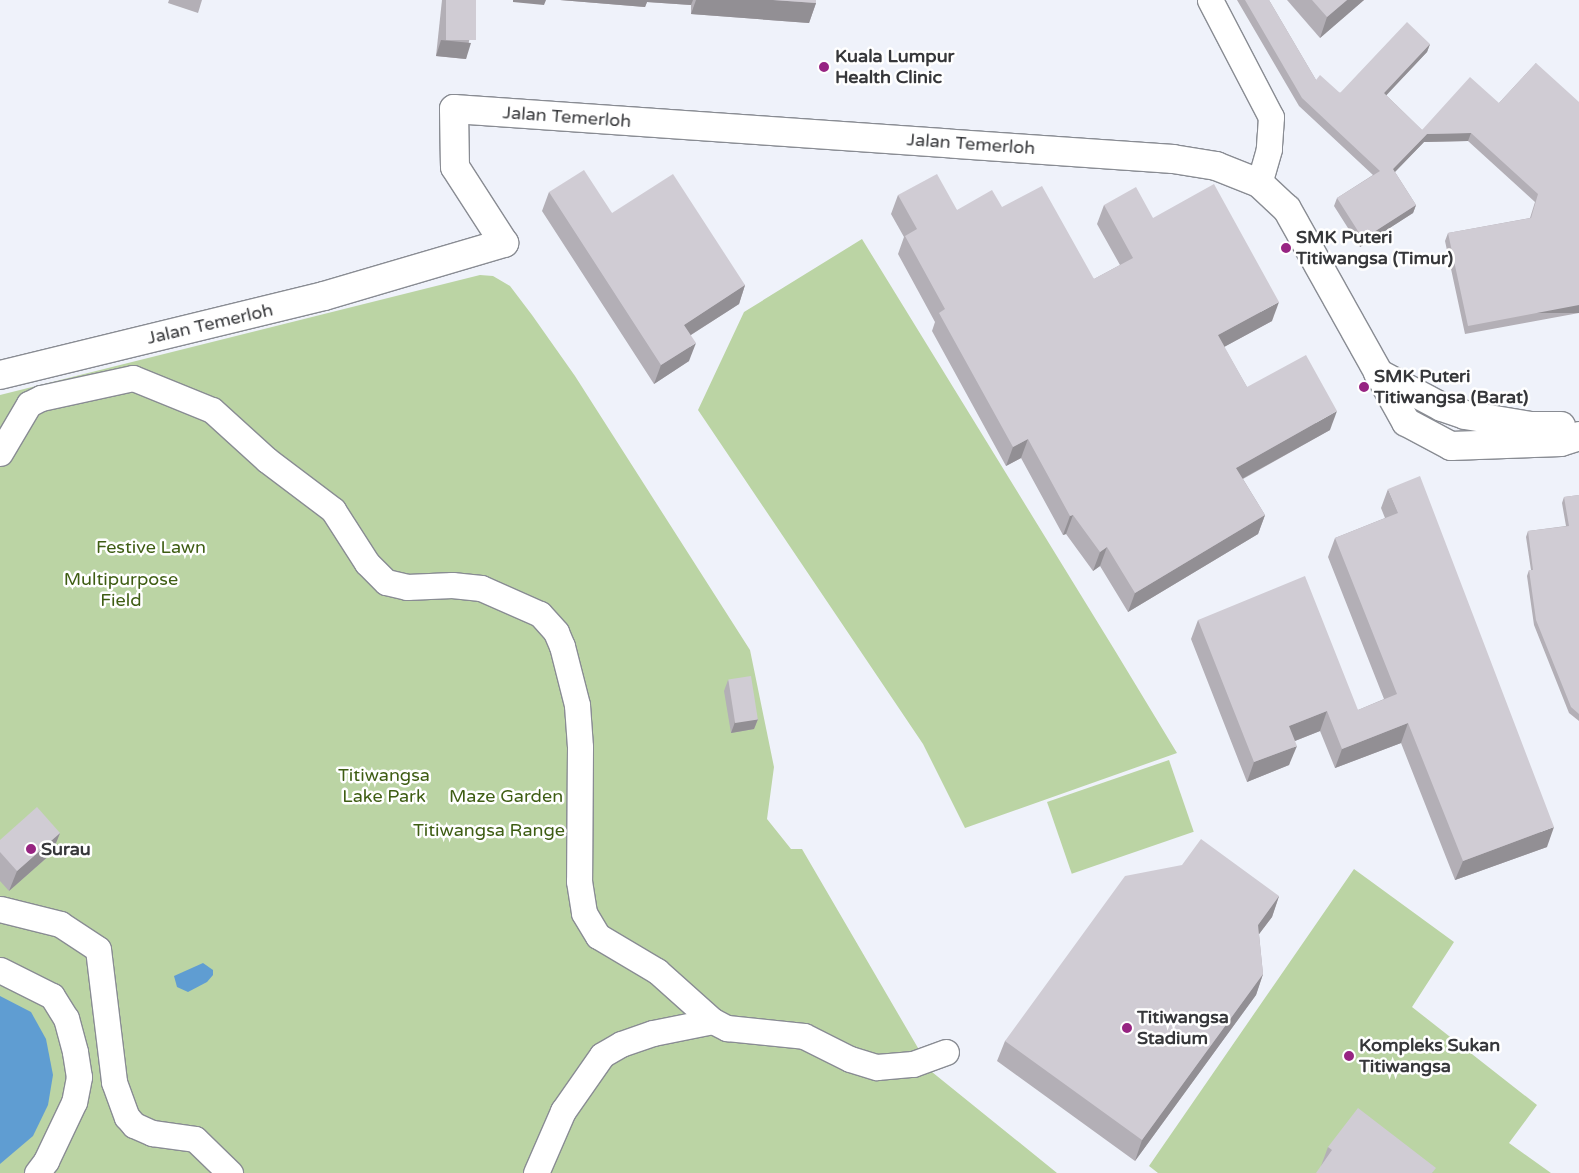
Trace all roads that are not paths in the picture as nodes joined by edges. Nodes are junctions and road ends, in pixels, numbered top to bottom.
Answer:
1 (1210, 0) edge
2 (1260, 183) junction
3 (1378, 373) junction
4 (0, 375) edge
5 (1431, 401) junction
6 (1579, 426) edge
7 (1414, 428) junction
8 (1579, 436) edge
9 (0, 452) edge
10 (0, 909) edge
11 (0, 970) edge
12 (713, 1021) junction
13 (946, 1052) dead end
14 (37, 1173) edge
15 (230, 1173) edge
16 (536, 1173) edge

1 - 2 street
2 - 3 street, Jalan Temerloh
2 - 4 street, Jalan Temerloh
3 - 5 street
3 - 7 street, Jalan Temerloh
5 - 6 street
5 - 7 street
7 - 8 street, Jalan Temerloh
9 - 12 street
10 - 15 street
11 - 14 street
12 - 13 street
12 - 16 street

